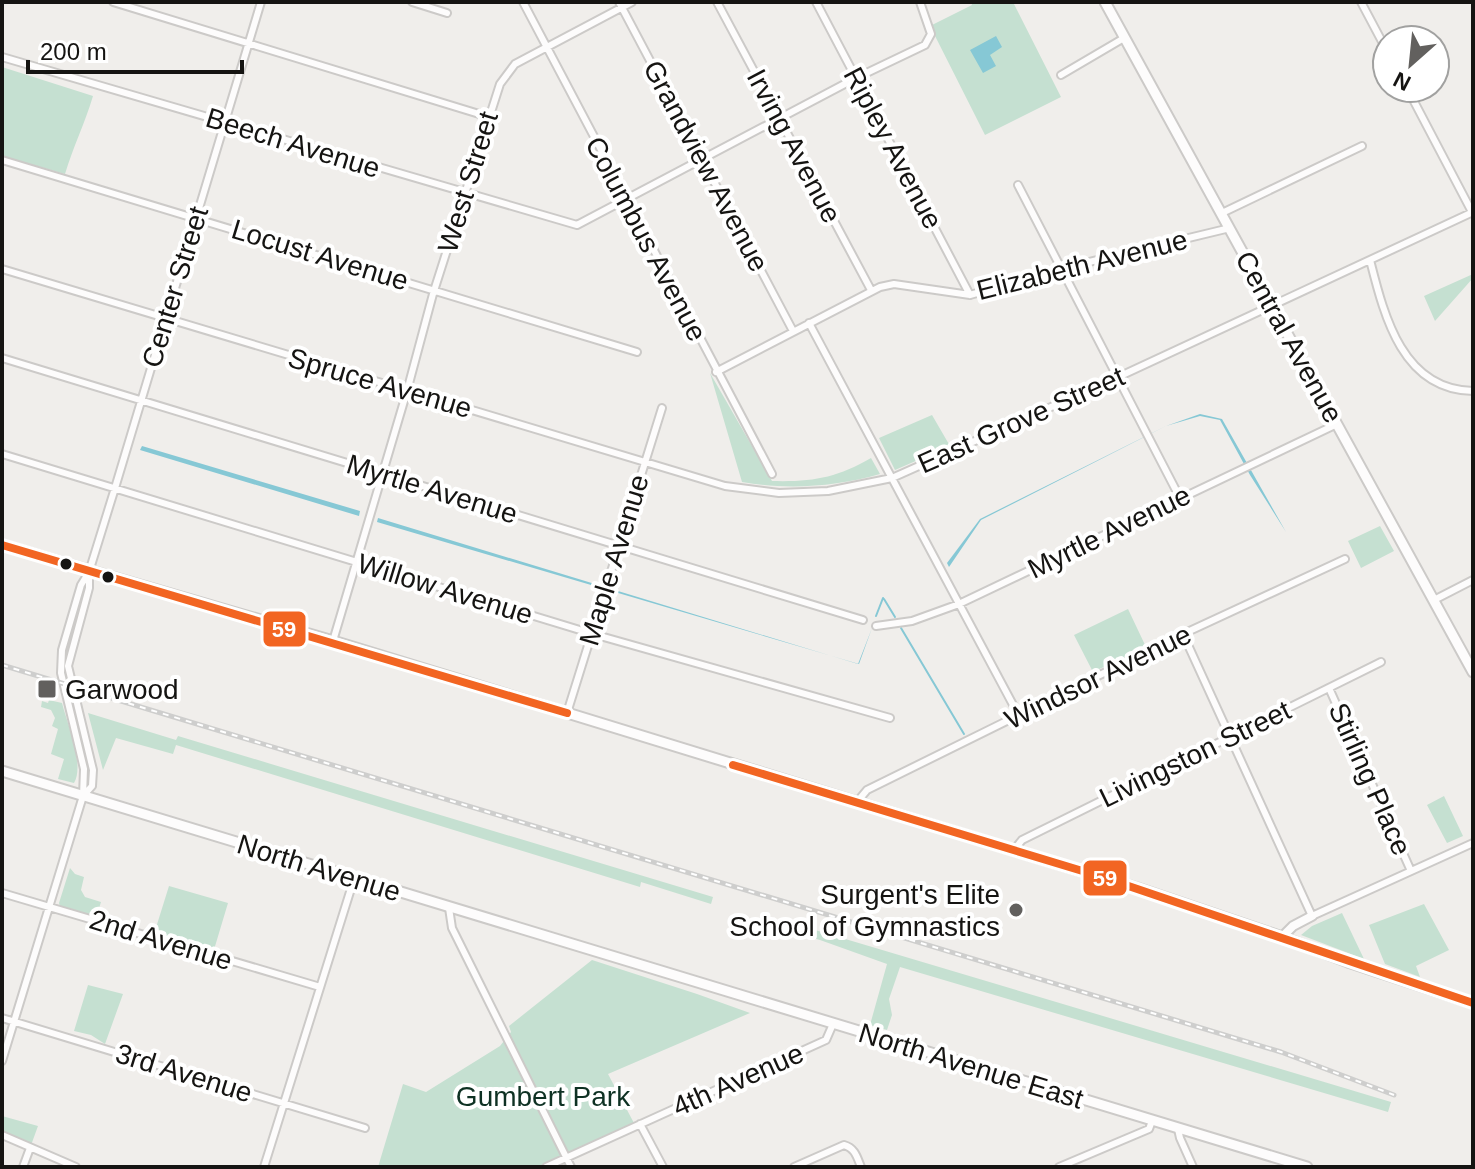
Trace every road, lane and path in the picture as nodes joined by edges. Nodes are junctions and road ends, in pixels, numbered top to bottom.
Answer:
1 (113, 2) edge
2 (261, 2) edge
3 (412, 2) edge
4 (523, 2) edge
5 (632, 2) edge
6 (717, 2) edge
7 (816, 2) edge
8 (920, 2) edge
9 (1105, 2) edge
10 (1361, 2) edge
11 (621, 5) edge
12 (447, 13) dead end
13 (1373, 24) edge
14 (1124, 38) junction
15 (249, 42) junction
16 (546, 48) junction
17 (2, 57) edge
18 (1061, 75) dead end
19 (856, 78) junction
20 (1416, 104) edge
21 (489, 117) junction
22 (779, 118) junction
23 (225, 122) junction
24 (1362, 146) dead end
25 (703, 159) junction
26 (2, 160) edge
27 (1018, 185) dead end
28 (465, 194) junction
29 (626, 199) junction
30 (1473, 212) edge
31 (1222, 213) junction
32 (196, 217) junction
33 (1230, 228) junction
34 (1370, 260) junction
35 (2, 269) edge
36 (1060, 269) junction
37 (434, 290) junction
38 (871, 290) junction
39 (970, 295) junction
40 (1271, 306) junction
41 (166, 319) junction
42 (809, 323) junction
43 (793, 331) junction
44 (637, 352) dead end
45 (2, 358) edge
46 (716, 372) junction
47 (1116, 378) junction
48 (407, 391) junction
49 (1473, 391) edge
50 (141, 400) junction
51 (662, 408) dead end
52 (1337, 424) junction
53 (2, 454) edge
54 (644, 460) junction
55 (383, 474) junction
56 (772, 474) dead end
57 (892, 478) junction
58 (115, 488) junction
59 (761, 490) joint
60 (1180, 498) junction
61 (2, 545) edge
62 (620, 545) junction
63 (1345, 559) dead end
64 (356, 562) junction
65 (89, 572) junction
66 (1473, 580) edge
67 (1434, 600) junction
68 (959, 604) junction
69 (863, 620) dead end
70 (876, 626) dead end
71 (593, 634) junction
72 (1183, 634) junction
73 (333, 641) junction
74 (1381, 662) dead end
75 (1473, 672) edge
76 (1329, 688) junction
77 (567, 713) junction
78 (1019, 716) junction
79 (890, 718) dead end
80 (1230, 736) junction
81 (2, 771) edge
82 (83, 796) junction
83 (857, 802) junction
84 (1473, 843) edge
85 (1013, 851) junction
86 (1411, 871) junction
87 (354, 879) junction
88 (2, 893) edge
89 (48, 907) junction
90 (449, 908) junction
91 (1312, 916) junction
92 (1282, 937) junction
93 (636, 964) joint
94 (320, 987) junction
95 (1473, 1003) edge
96 (2, 1018) edge
97 (14, 1021) junction
98 (833, 1024) junction
99 (2, 1061) edge
100 (283, 1104) junction
101 (1152, 1121) junction
102 (640, 1124) junction
103 (365, 1128) dead end
104 (1178, 1129) junction
105 (2, 1135) edge
106 (30, 1148) junction
107 (566, 1158) junction
108 (23, 1167) edge
109 (76, 1167) edge
110 (264, 1167) edge
111 (546, 1167) edge
112 (571, 1167) edge
113 (663, 1167) edge
114 (794, 1167) edge
115 (861, 1167) edge
116 (1059, 1167) edge
117 (1193, 1167) edge
118 (1307, 1167) edge

1 - 15 street
2 - 15 street, Center Street
3 - 12 street
4 - 16 street, Columbus Avenue
5 - 11 street
6 - 22 street, Irving Avenue
7 - 19 street, Ripley Avenue
8 - 19 street
9 - 14 main road, Central Avenue
10 - 13 street
11 - 16 street
11 - 25 street, Grandview Avenue
14 - 18 street
14 - 31 main road, Central Avenue
15 - 21 street
15 - 23 street, Center Street
16 - 21 street, West Street
16 - 29 street, Columbus Avenue
17 - 23 street, Beech Avenue
19 - 22 street
19 - 39 street, Ripley Avenue
20 - 30 street
21 - 28 street, West Street
22 - 25 street
22 - 38 street, Irving Avenue
23 - 28 street, Beech Avenue
23 - 32 street, Center Street
24 - 31 street
25 - 29 street
25 - 43 street, Grandview Avenue
26 - 32 street, Locust Avenue
27 - 36 street
28 - 29 street, Beech Avenue
28 - 37 street, West Street
29 - 46 street, Columbus Avenue
30 - 34 street, East Grove Street
31 - 33 main road, Central Avenue
32 - 37 street, Locust Avenue
32 - 41 street, Center Street
33 - 36 street, Elizabeth Avenue
33 - 40 main road, Central Avenue
34 - 40 street, East Grove Street
34 - 49 street
35 - 41 street, Spruce Avenue
36 - 39 street, Elizabeth Avenue
36 - 47 street
37 - 44 street, Locust Avenue
37 - 48 street, West Street
38 - 39 street, Elizabeth Avenue
38 - 42 street, Elizabeth Avenue
40 - 47 street, East Grove Street
40 - 52 main road, Central Avenue
41 - 48 street, Spruce Avenue
41 - 50 street, Center Street
42 - 43 street, Elizabeth Avenue
42 - 57 street
43 - 46 street, Elizabeth Avenue
45 - 50 street, Myrtle Avenue
46 - 56 street, Columbus Avenue
47 - 57 street, East Grove Street
47 - 60 street
48 - 54 street, Spruce Avenue
48 - 55 street, West Street
50 - 55 street, Myrtle Avenue
50 - 58 street, Center Street
51 - 54 street, Maple Avenue
52 - 60 street, Myrtle Avenue
52 - 67 main road, Central Avenue
53 - 58 street, Willow Avenue
54 - 59 street, Spruce Avenue
54 - 62 street, Maple Avenue
55 - 62 street, Myrtle Avenue
55 - 64 street, West Street
57 - 59 street, East Grove Street
57 - 68 street
58 - 64 street, Willow Avenue
58 - 65 street, Center Street
60 - 68 street, Myrtle Avenue
61 - 65 main road
62 - 69 street, Myrtle Avenue
62 - 71 street, Maple Avenue
63 - 72 street, Windsor Avenue
64 - 71 street, Willow Avenue
64 - 73 street, West Street
65 - 73 main road
65 - 82 street, Center Street
66 - 67 street
67 - 75 main road, Central Avenue
68 - 70 street, Myrtle Avenue
68 - 78 street
71 - 77 street, Maple Avenue
71 - 79 street, Willow Avenue
72 - 78 street, Windsor Avenue
72 - 80 street
73 - 77 main road
74 - 76 street, Livingston Street
76 - 80 street, Livingston Street
76 - 86 street, Stirling Place
77 - 83 main road
78 - 83 street, Windsor Avenue
80 - 85 street, Livingston Street
80 - 91 street
81 - 82 main road, North Avenue
82 - 87 main road, North Avenue
82 - 89 street, Center Street
83 - 85 main road
84 - 86 street
85 - 92 main road
86 - 91 street
87 - 90 main road, North Avenue
87 - 94 street
88 - 89 street, 2nd Avenue
89 - 94 street, 2nd Avenue
89 - 97 street, Center Street
90 - 93 main road, North Avenue
90 - 107 street
91 - 92 street
92 - 95 main road
93 - 98 main road, North Avenue East
94 - 100 street
96 - 97 street, 3rd Avenue
97 - 99 street, Center Street
97 - 100 street, 3rd Avenue
98 - 101 main road, North Avenue East
98 - 102 street, 4th Avenue
100 - 103 street, 3rd Avenue
100 - 110 street
101 - 104 main road, North Avenue East
101 - 116 street
102 - 107 street, 4th Avenue
102 - 113 street
104 - 117 street
104 - 118 main road, North Avenue East
105 - 106 street
106 - 108 street
106 - 109 street
107 - 111 street, 4th Avenue
107 - 112 street
114 - 115 street

